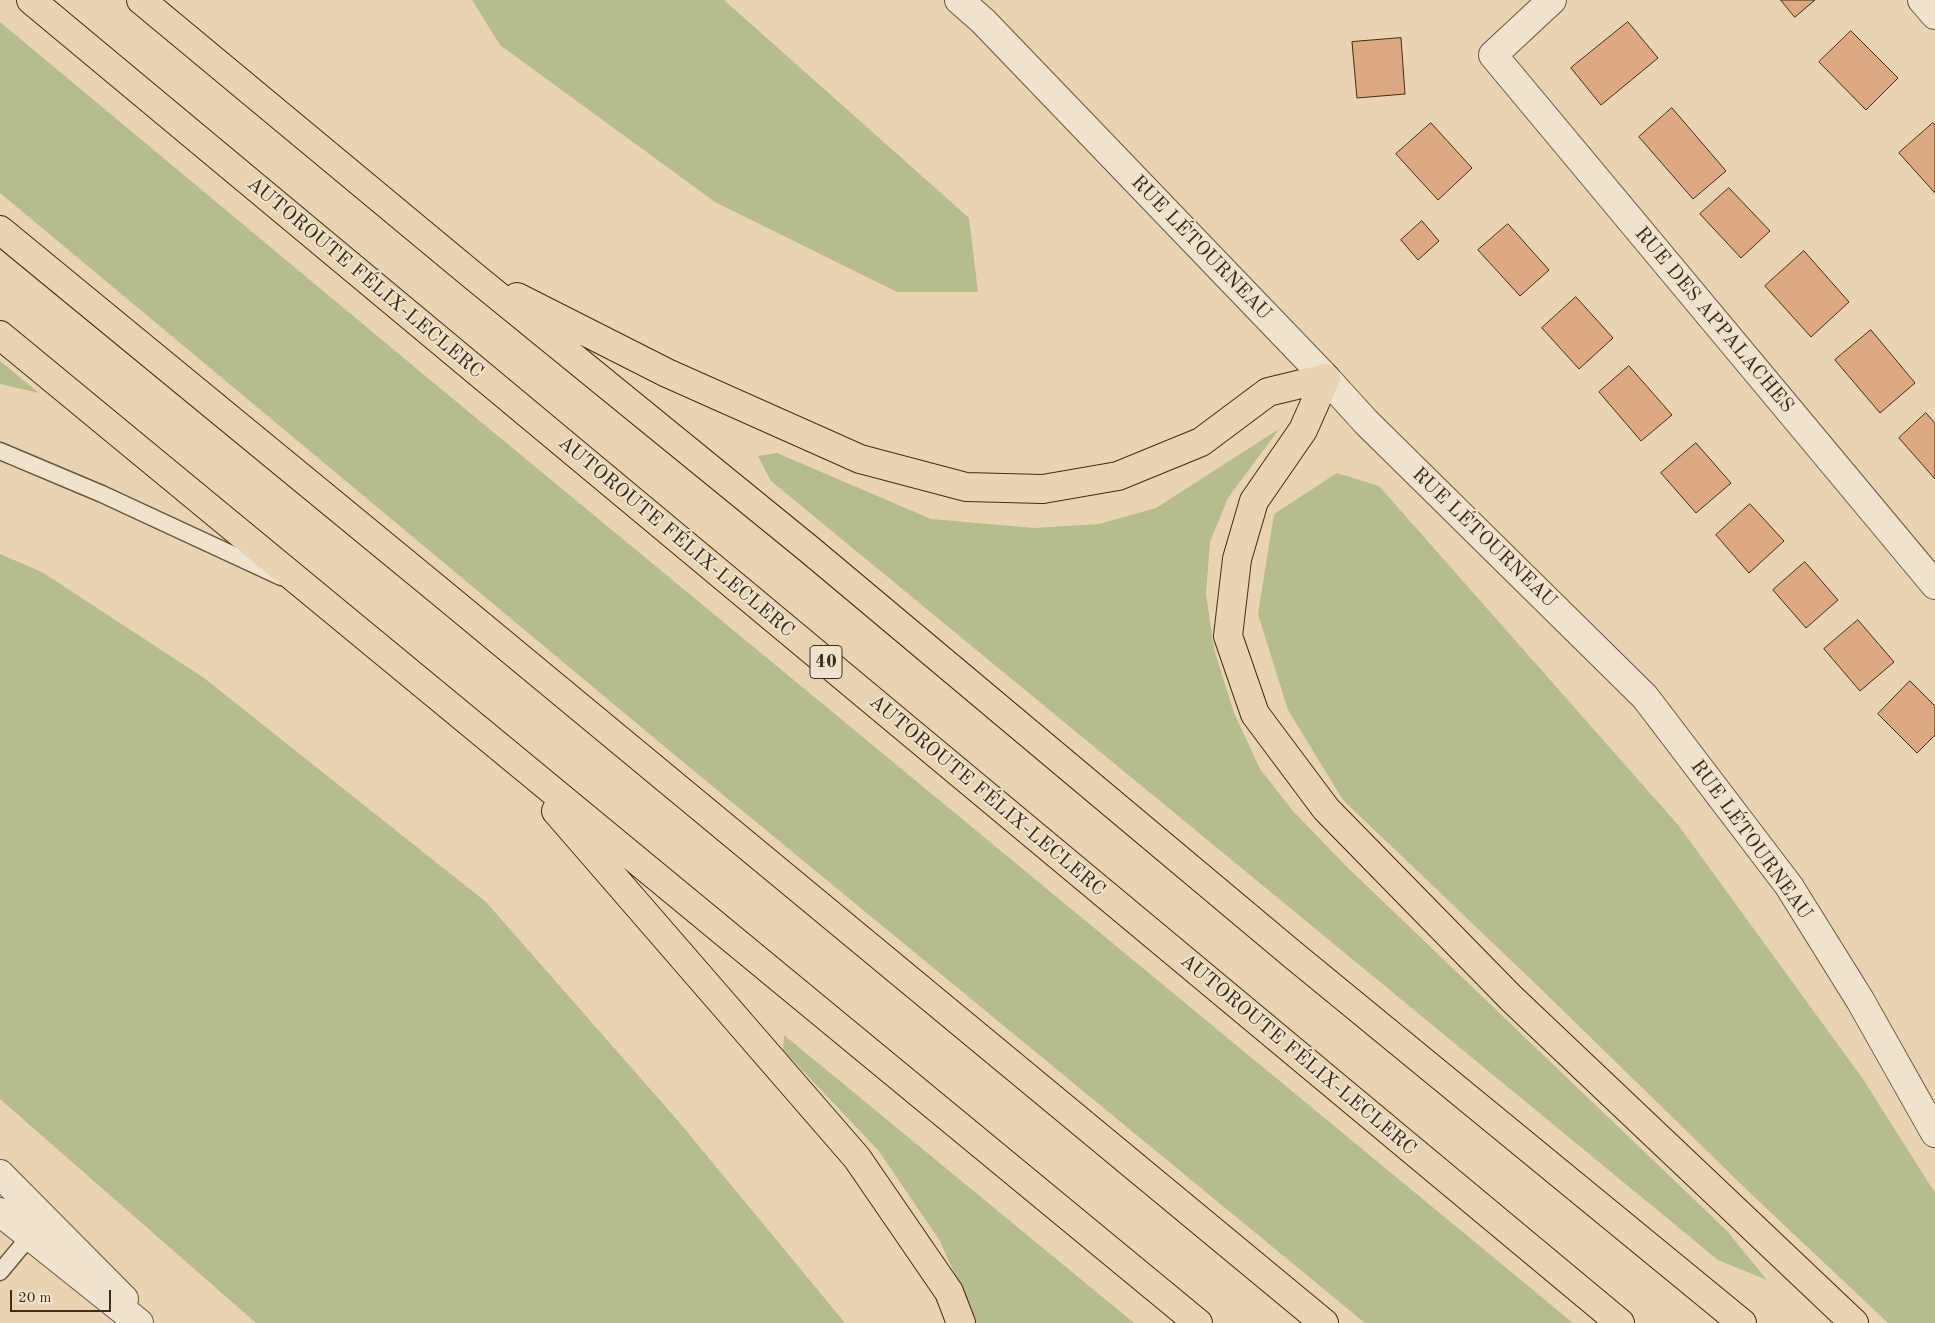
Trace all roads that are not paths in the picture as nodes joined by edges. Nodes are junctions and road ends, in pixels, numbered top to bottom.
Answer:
1 (31, 0) edge
2 (141, 0) edge
3 (155, 0) edge
4 (959, 0) edge
5 (1552, 0) edge
6 (1922, 0) edge
7 (1935, 15) edge
8 (183, 34) junction
9 (0, 230) edge
10 (471, 274) junction
11 (0, 335) edge
12 (1326, 378) junction
13 (0, 451) edge
14 (1935, 585) edge
15 (313, 592) junction
16 (504, 751) junction
17 (1932, 1122) edge
18 (0, 1174) edge
19 (0, 1212) edge
20 (30, 1236) junction
21 (0, 1272) edge
22 (139, 1323) edge
23 (148, 1323) edge
24 (962, 1323) edge
25 (1198, 1323) edge
26 (1324, 1323) edge
27 (1620, 1323) edge
28 (1742, 1323) edge
29 (1854, 1323) edge

1 - 27 highway, AUTOROUTE FÉLIX-LECLERC / 40
2 - 8 highway
3 - 8 highway
4 - 12 street, RUE LÉTOURNEAU
5 - 14 street, RUE DES APPALACHES
6 - 7 street
8 - 10 highway
9 - 26 highway
10 - 12 highway
10 - 28 highway
11 - 15 highway
12 - 17 street, RUE LÉTOURNEAU
12 - 29 highway
13 - 15 lane
15 - 16 highway
16 - 24 highway
16 - 25 highway
18 - 23 street
19 - 20 street
20 - 21 lane
20 - 22 street

